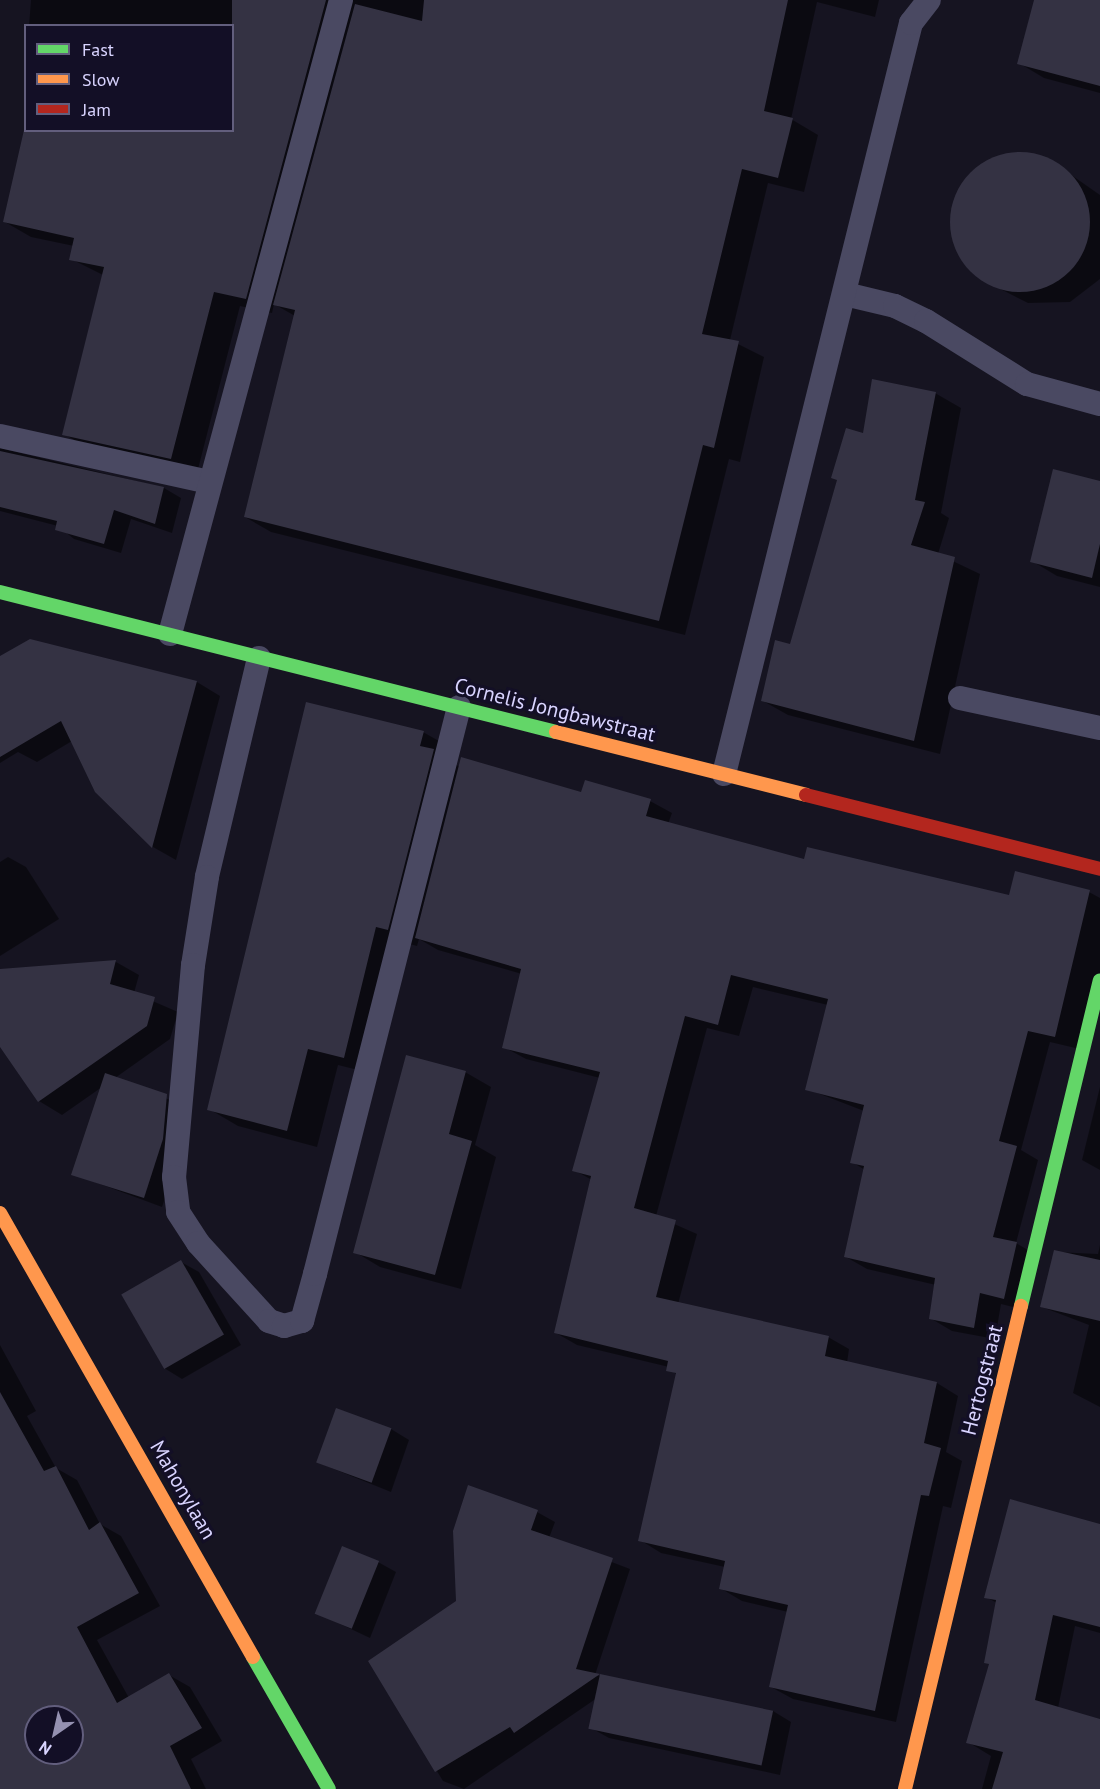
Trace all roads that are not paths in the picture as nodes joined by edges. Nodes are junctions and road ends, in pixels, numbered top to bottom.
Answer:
1 (341, 0) edge
2 (929, 0) edge
3 (845, 294) junction
4 (1100, 404) edge
5 (0, 436) edge
6 (209, 482) junction
7 (0, 592) edge
8 (170, 634) junction
9 (259, 658) junction
10 (960, 698) dead end
11 (459, 707) junction
12 (1100, 729) edge
13 (724, 774) junction
14 (1100, 869) edge
15 (1100, 980) edge
16 (0, 1213) edge
17 (329, 1789) edge
18 (905, 1789) edge

1 - 6 lane
2 - 3 lane
3 - 4 lane
3 - 13 lane
5 - 6 lane
6 - 8 lane
7 - 8 street, Cornelis Jongbawstraat
8 - 9 street, Cornelis Jongbawstraat
9 - 11 street, Cornelis Jongbawstraat
9 - 11 lane
10 - 12 lane
11 - 13 street, Cornelis Jongbawstraat
13 - 14 street, Cornelis Jongbawstraat
15 - 18 street, Hertogstraat
16 - 17 street, Mahonylaan

